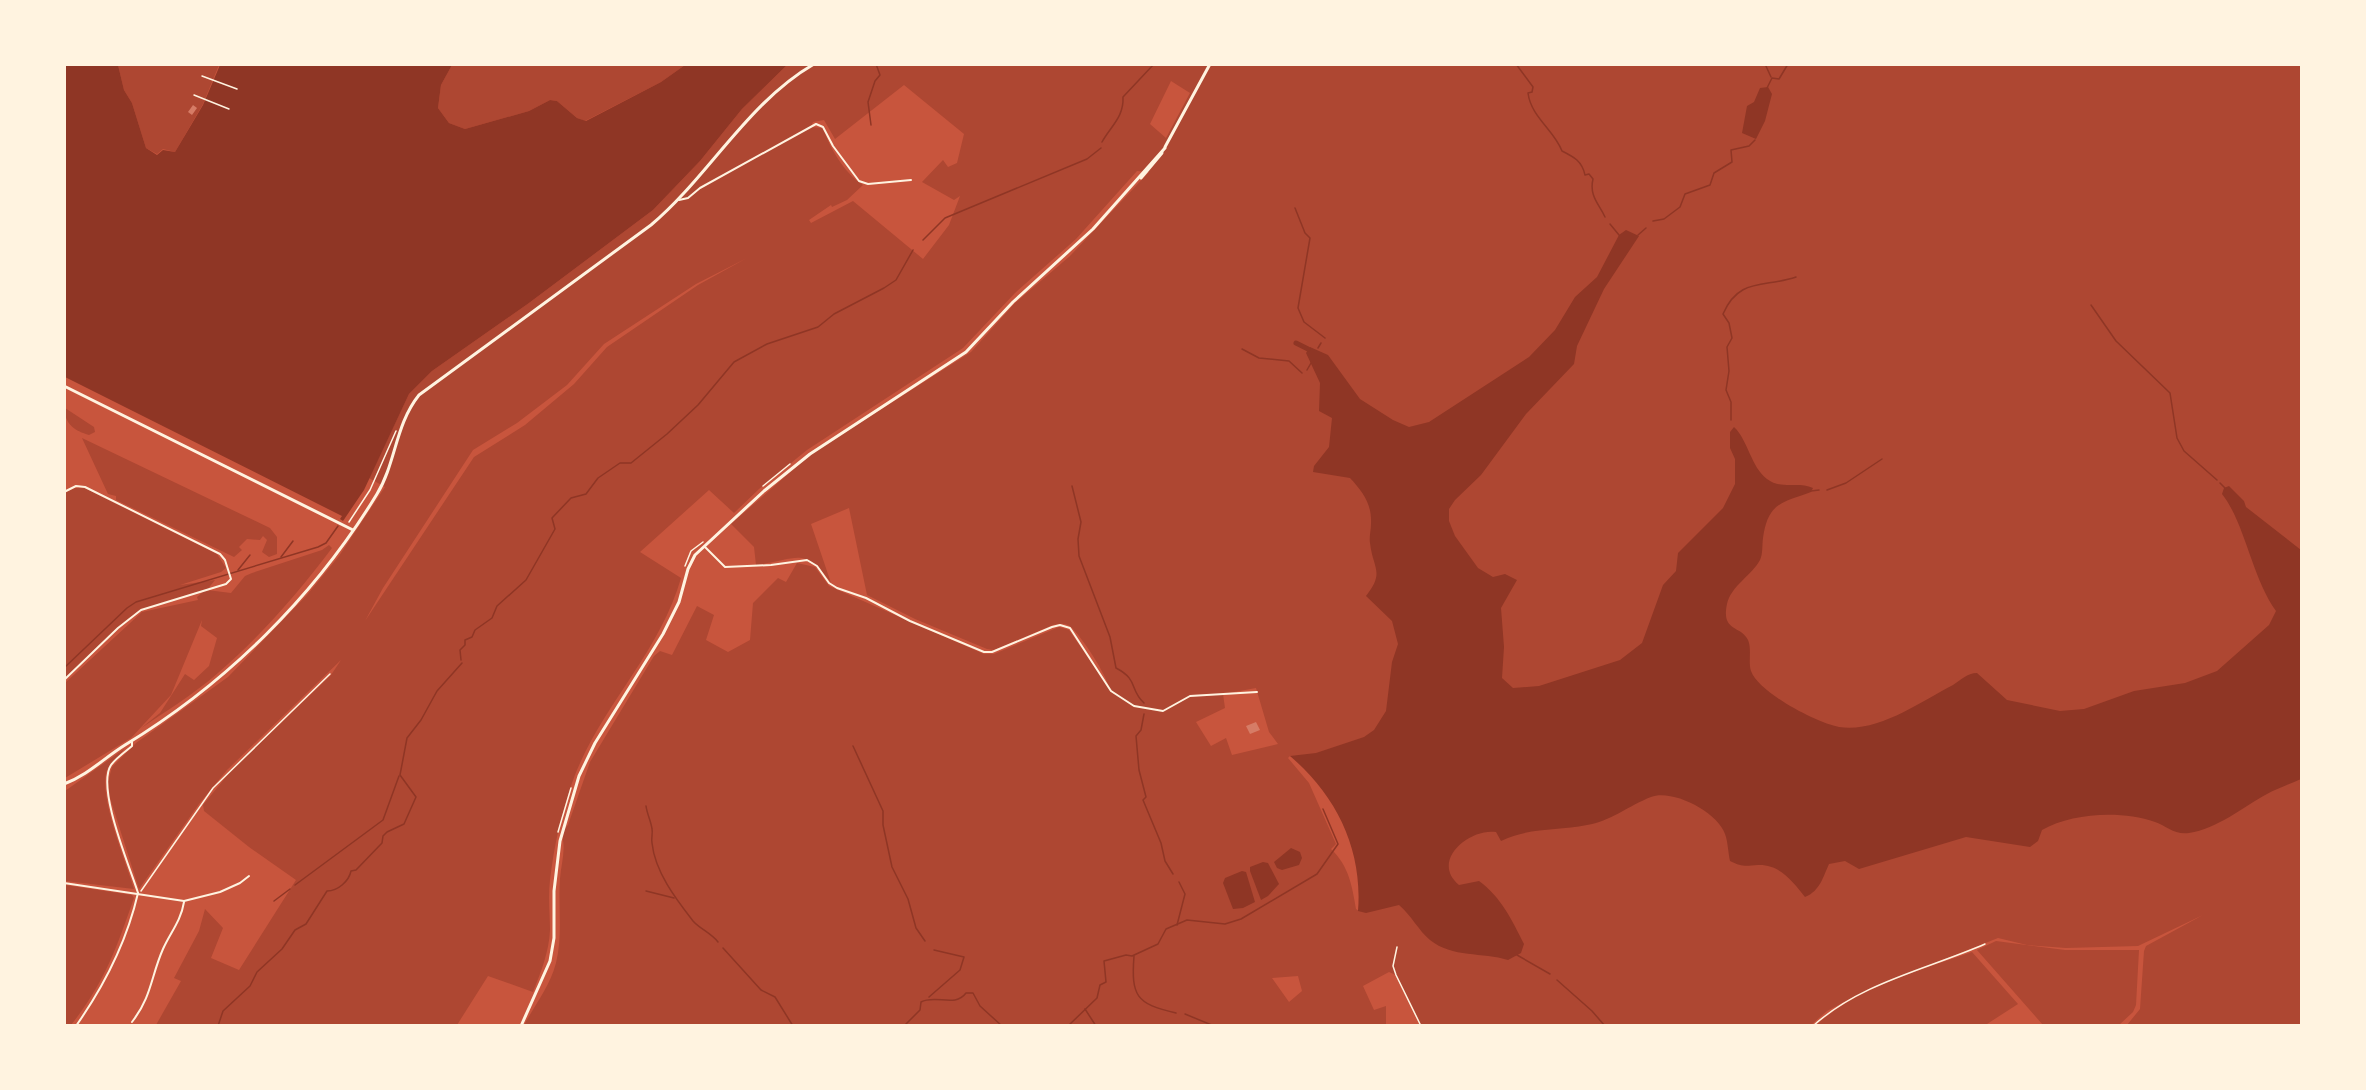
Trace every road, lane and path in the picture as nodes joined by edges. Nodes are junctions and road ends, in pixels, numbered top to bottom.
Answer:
1 (814, 64) edge
2 (1210, 64) edge
3 (202, 76) dead end
4 (237, 89) dead end
5 (194, 95) dead end
6 (229, 109) dead end
7 (911, 180) dead end
8 (679, 200) junction
9 (64, 386) edge
10 (792, 463) dead end
11 (759, 489) dead end
12 (64, 492) edge
13 (353, 530) junction
14 (708, 539) dead end
15 (705, 546) junction
16 (684, 568) dead end
17 (330, 674) dead end
18 (64, 680) edge
19 (1257, 692) dead end
20 (132, 742) junction
21 (64, 784) edge
22 (572, 786) dead end
23 (556, 840) dead end
24 (249, 876) dead end
25 (64, 882) edge
26 (138, 893) junction
27 (184, 901) junction
28 (1985, 944) dead end
29 (1397, 947) dead end
30 (132, 1022) dead end
31 (76, 1026) edge
32 (521, 1026) edge
33 (1421, 1026) edge
34 (1813, 1026) edge

1 - 8 street
2 - 15 street
3 - 4 path
5 - 6 path
7 - 8 street
8 - 13 street
9 - 13 street
10 - 11 path
12 - 18 street
13 - 20 street
14 - 16 path
15 - 19 street
15 - 32 street
17 - 26 path
20 - 21 street
20 - 26 street
22 - 23 path
24 - 27 street
25 - 26 street
26 - 27 street
26 - 31 street
27 - 30 street
28 - 34 lane
29 - 33 lane

